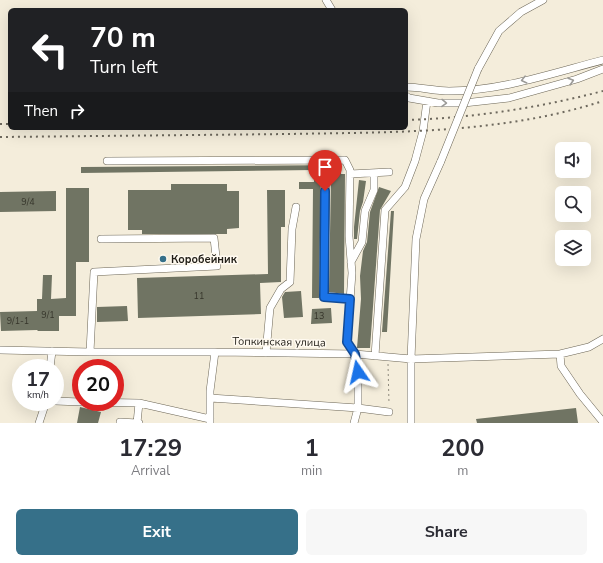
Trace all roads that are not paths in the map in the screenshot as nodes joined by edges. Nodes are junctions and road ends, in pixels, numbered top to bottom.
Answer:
1 (543, 0) edge
2 (603, 60) edge
3 (603, 69) edge
4 (408, 87) edge
5 (408, 97) edge
6 (427, 101) junction
7 (107, 161) dead end
8 (389, 172) dead end
9 (374, 173) junction
10 (350, 174) junction
11 (326, 176) dead end
12 (296, 207) dead end
13 (101, 239) dead end
14 (351, 262) junction
15 (350, 299) junction
16 (603, 339) edge
17 (0, 350) edge
18 (52, 351) junction
19 (90, 352) junction
20 (215, 352) junction
21 (266, 353) junction
22 (355, 354) junction
23 (560, 354) junction
24 (376, 356) junction
25 (51, 359) edge
26 (411, 359) junction
27 (210, 398) junction
28 (124, 403) edge
29 (140, 403) junction
30 (358, 408) junction
31 (43, 411) edge
32 (389, 412) road end
33 (210, 421) edge
34 (120, 422) dead end
35 (603, 422) edge
36 (39, 423) edge
37 (138, 423) edge
38 (354, 423) edge
39 (411, 423) edge

1 - 26 street, bridge
2 -> 4 street
6 -> 3 street
5 - 6 street
6 - 24 street
7 - 10 street
8 - 9 street
9 - 10 street
9 - 14 street
10 - 14 street
11 - 15 street
12 - 21 street
13 - 19 street
14 - 15 street
15 - 22 street
16 - 23 street, Топкинская улица
17 - 18 street, Топкинская улица
18 - 19 street, Топкинская улица
18 - 25 street
19 - 20 street, Топкинская улица
20 - 21 street, Топкинская улица
20 - 27 street
21 - 22 street, Топкинская улица
22 - 24 street, Топкинская улица
22 - 30 street
23 - 26 street, Топкинская улица
23 - 35 street
24 - 26 street, Топкинская улица
26 - 39 street
27 - 30 street
27 - 33 street
28 - 29 street
29 - 33 street
29 - 37 street
30 - 32 street
30 - 38 street
31 - 36 street
34 - 37 street

